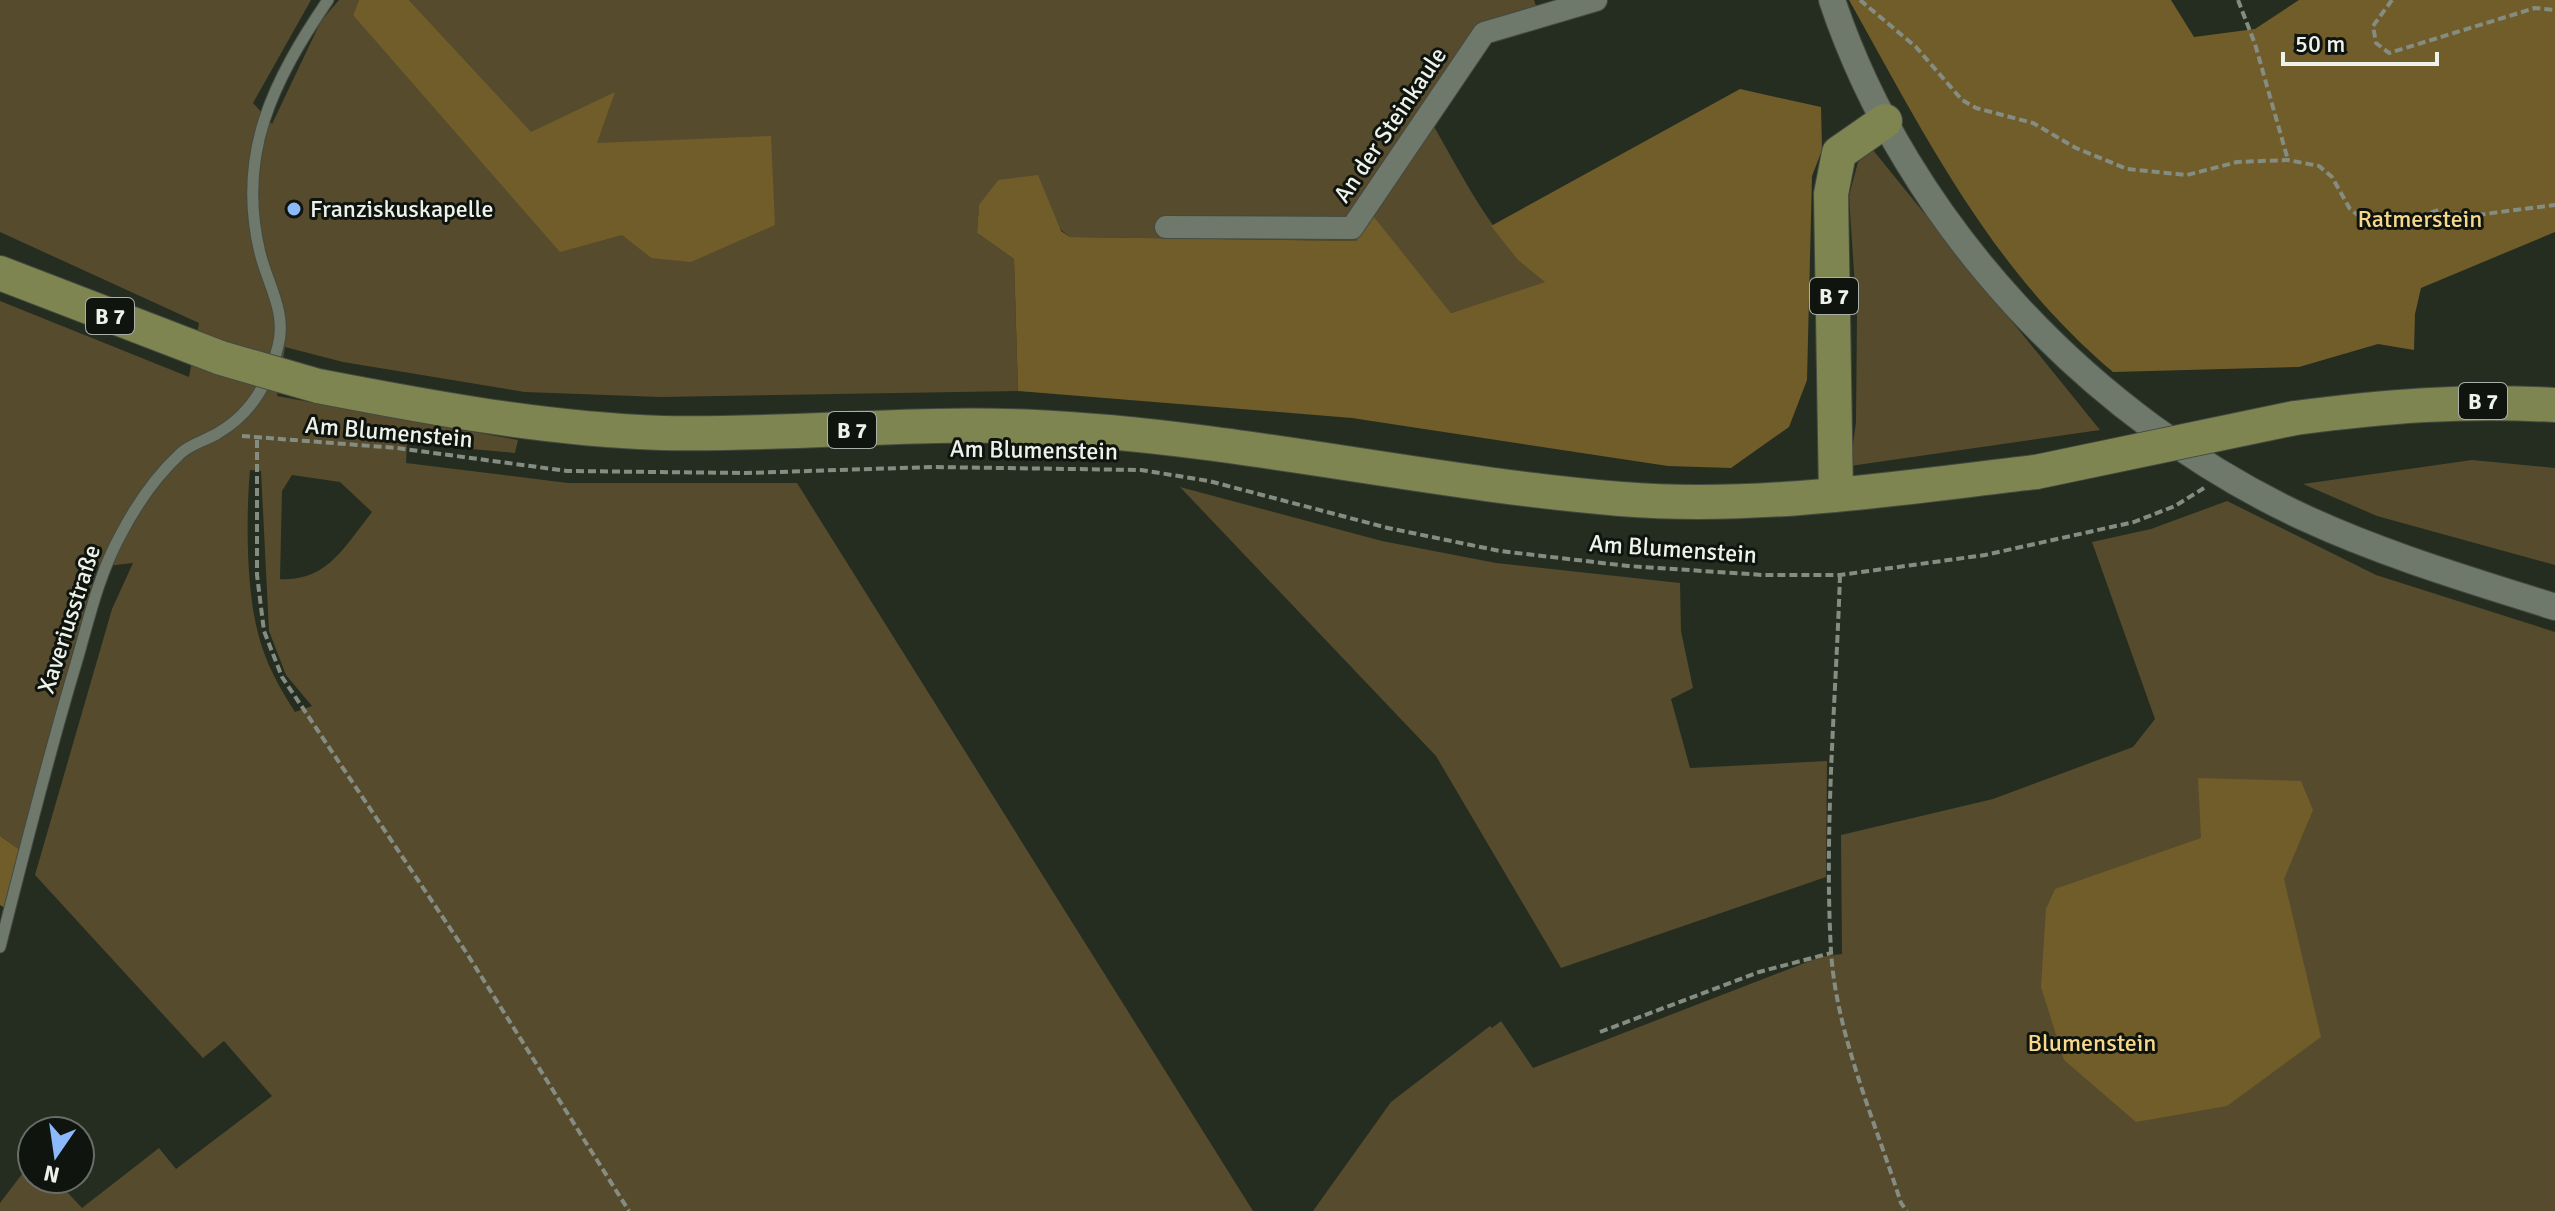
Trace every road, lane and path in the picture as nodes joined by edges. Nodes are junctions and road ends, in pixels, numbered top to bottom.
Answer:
1 (328, 0) edge
2 (1596, 0) edge
3 (1832, 0) edge
4 (1860, 0) edge
5 (2238, 0) edge
6 (2392, 0) edge
7 (2555, 10) edge
8 (1885, 121) junction
9 (2288, 160) junction
10 (2555, 205) edge
11 (1166, 227) dead end
12 (0, 273) edge
13 (2555, 405) edge
14 (220, 432) junction
15 (257, 439) junction
16 (2224, 476) junction
17 (1836, 495) junction
18 (1840, 575) junction
19 (2555, 607) edge
20 (0, 947) edge
21 (1831, 953) junction
22 (1600, 1032) dead end
23 (629, 1211) edge
24 (1907, 1211) edge

1 - 14 lane, Xaveriusstraße
2 - 11 street, An der Steinkaule
3 - 8 street
4 - 9 path
5 - 9 path
6 - 7 path
8 - 16 street
8 - 17 main road, B 7
9 - 10 path
12 - 17 main road, B 7, bridge
13 - 17 main road, B 7, bridge
14 - 15 path, Am Blumenstein
14 - 20 lane, Xaveriusstraße
15 - 18 path, Am Blumenstein
15 - 23 path
16 - 18 path, Am Blumenstein
16 - 19 street
18 - 21 path
21 - 22 path
21 - 24 path

